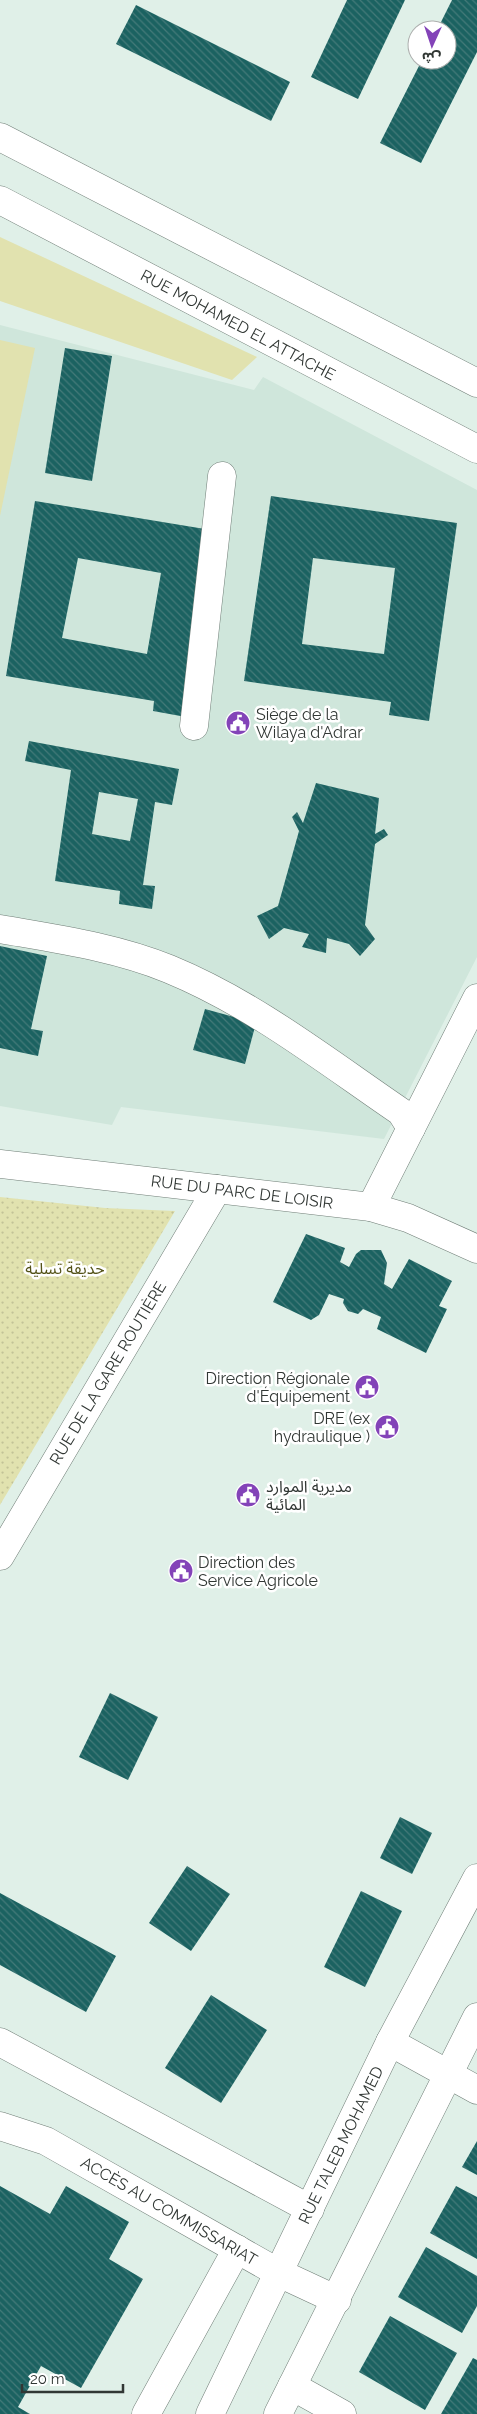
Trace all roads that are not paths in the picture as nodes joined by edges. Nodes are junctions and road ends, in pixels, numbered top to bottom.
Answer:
1 (0, 137) edge
2 (0, 200) edge
3 (477, 383) edge
4 (477, 449) edge
5 (222, 476) dead end
6 (194, 726) dead end
7 (0, 929) edge
8 (477, 998) edge
9 (411, 1128) junction
10 (0, 1164) edge
11 (216, 1189) junction
12 (371, 1207) junction
13 (477, 1249) edge
14 (0, 1556) edge
15 (477, 1878) edge
16 (477, 2017) edge
17 (0, 2042) edge
18 (390, 2042) junction
19 (448, 2074) junction
20 (477, 2090) edge
21 (0, 2126) edge
22 (310, 2208) junction
23 (236, 2248) junction
24 (279, 2273) junction
25 (337, 2300) junction
26 (292, 2386) junction
27 (146, 2414) edge
28 (210, 2414) edge
29 (278, 2414) edge
30 (342, 2414) edge

1 - 3 street
2 - 4 street, RUE MOHAMED EL ATTACHE
5 - 6 street
7 - 9 street
8 - 9 street
9 - 12 street
10 - 11 street, RUE DU PARC DE LOISIR
11 - 12 street, RUE DU PARC DE LOISIR
11 - 14 street, RUE DE LA GARE ROUTIÈRE
12 - 13 street, RUE DU PARC DE LOISIR
15 - 18 street, RUE TALEB MOHAMED
16 - 19 street
17 - 22 street
18 - 19 street
18 - 22 street, RUE TALEB MOHAMED
19 - 20 street
19 - 25 street
21 - 23 street, ACCÈS AU COMMISSARIAT
22 - 24 street, RUE TALEB MOHAMED
23 - 24 street, ACCÈS AU COMMISSARIAT
23 - 27 street
24 - 25 street, ACCÈS AU COMMISSARIAT
24 - 28 street, RUE TALEB MOHAMED
25 - 26 street
26 - 29 street
26 - 30 street

